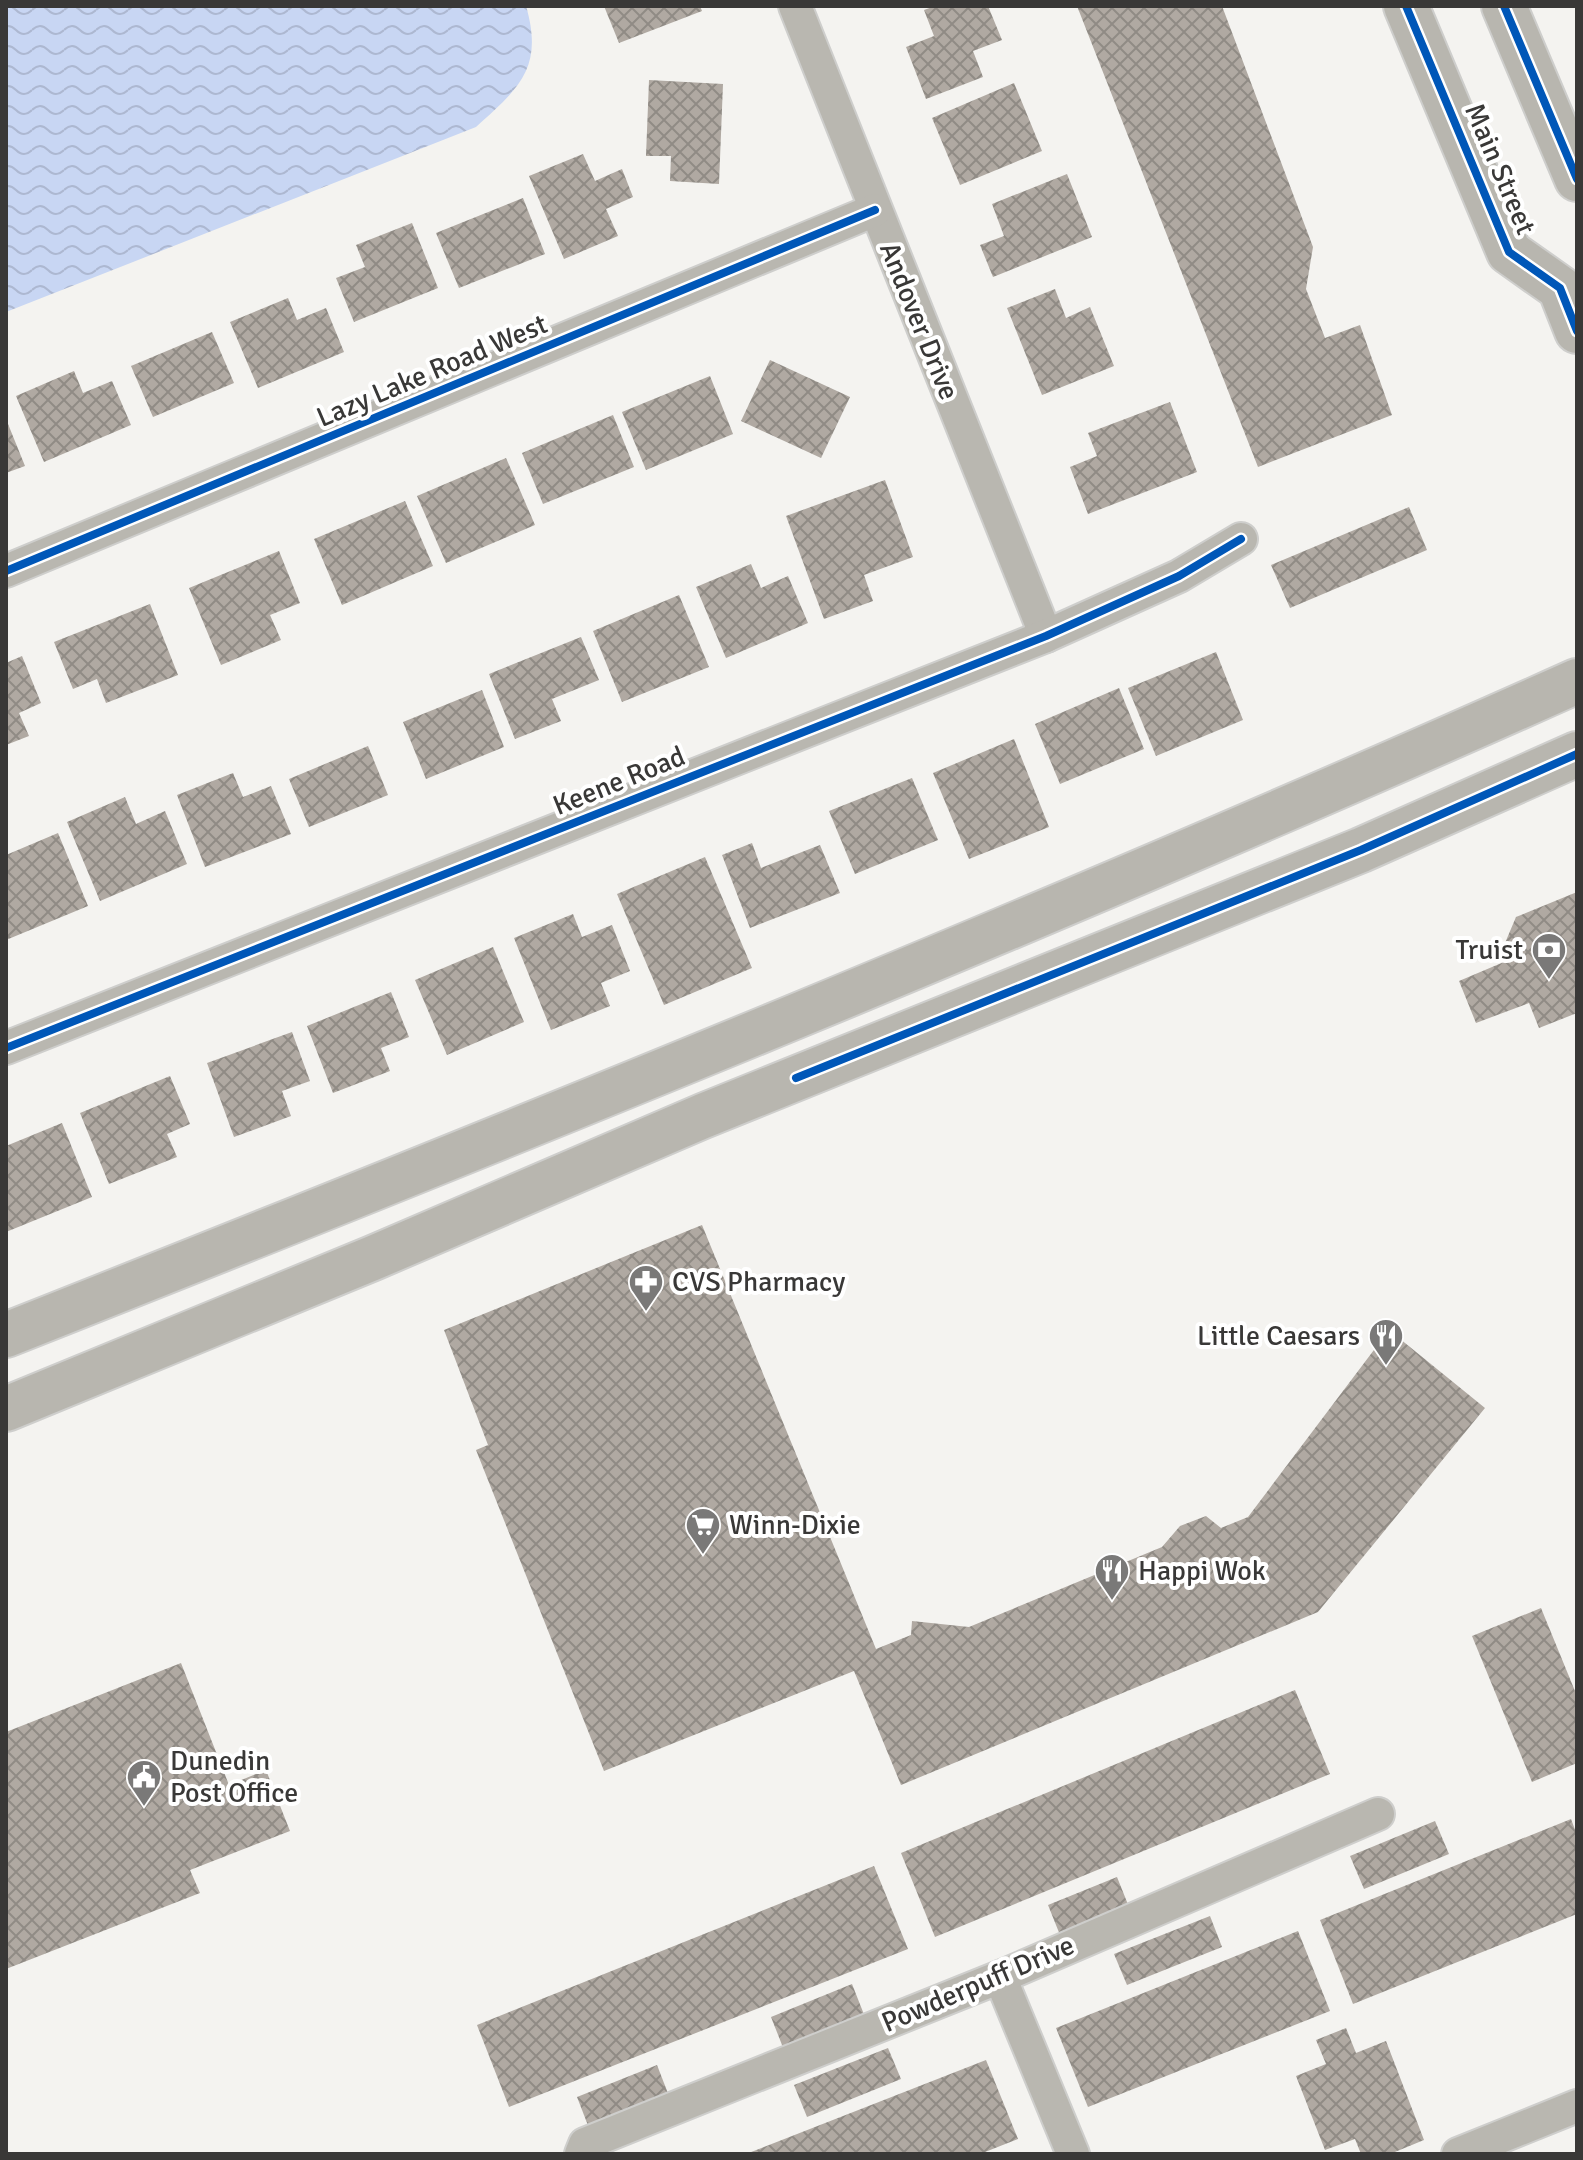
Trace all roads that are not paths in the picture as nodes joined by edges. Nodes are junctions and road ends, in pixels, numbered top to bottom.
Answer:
1 (795, 6) edge
2 (1406, 6) edge
3 (1504, 6) edge
4 (1577, 179) edge
5 (875, 210) junction
6 (1569, 274) edge
7 (1577, 331) edge
8 (1241, 539) dead end
9 (6, 571) edge
10 (1046, 636) junction
11 (1577, 681) edge
12 (1577, 754) edge
13 (6, 1048) edge
14 (6, 1335) edge
15 (6, 1409) edge
16 (1378, 1814) dead end
17 (1000, 1977) junction
18 (1577, 2106) edge
19 (581, 2154) edge
20 (1073, 2154) edge
21 (1458, 2154) edge

1 - 5 street, Andover Drive
2 - 6 main road, Main Street
3 - 4 main road
5 - 9 street, Lazy Lake Road West
5 - 10 street, Andover Drive
6 - 7 main road, Main Street
8 - 10 street, Keene Road
10 - 13 street, Keene Road
11 - 14 main road
12 - 15 main road
16 - 17 street, Powderpuff Drive
17 - 19 street, Powderpuff Drive
17 - 20 street
18 - 21 street

